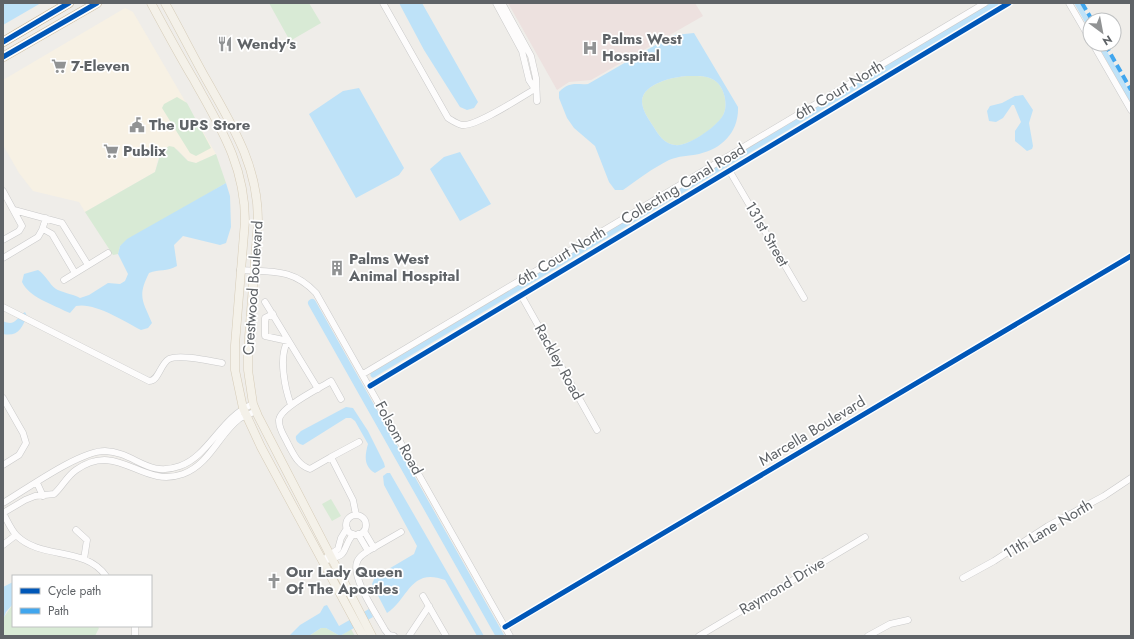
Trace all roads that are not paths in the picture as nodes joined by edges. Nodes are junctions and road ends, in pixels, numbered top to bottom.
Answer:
1 (69, 3) edge
2 (97, 3) edge
3 (151, 3) edge
4 (165, 3) edge
5 (384, 3) edge
6 (496, 3) edge
7 (502, 3) edge
8 (985, 3) edge
9 (1009, 3) edge
10 (1069, 3) edge
11 (1082, 25) edge
12 (3, 42) edge
13 (1098, 52) edge
14 (3, 58) edge
15 (535, 89) junction
16 (537, 100) dead end
17 (1131, 110) edge
18 (729, 170) junction
19 (3, 191) edge
20 (14, 210) junction
21 (46, 218) junction
22 (43, 229) junction
23 (3, 240) edge
24 (108, 253) dead end
25 (1131, 256) edge
26 (3, 258) edge
27 (88, 265) junction
28 (240, 270) junction
29 (255, 271) junction
30 (75, 273) junction
31 (64, 280) dead end
32 (521, 295) junction
33 (804, 298) dead end
34 (265, 302) dead end
35 (3, 307) edge
36 (273, 314) junction
37 (288, 341) junction
38 (222, 363) dead end
39 (363, 374) junction
40 (370, 386) junction
41 (318, 390) junction
42 (3, 398) edge
43 (341, 399) dead end
44 (291, 405) junction
45 (254, 408) junction
46 (245, 412) junction
47 (597, 430) dead end
48 (359, 442) dead end
49 (331, 457) junction
50 (3, 465) edge
51 (56, 471) junction
52 (1131, 478) edge
53 (64, 482) junction
54 (37, 483) junction
55 (43, 496) junction
56 (3, 503) edge
57 (3, 513) edge
58 (355, 516) junction
59 (347, 528) junction
60 (76, 530) dead end
61 (401, 532) dead end
62 (359, 533) junction
63 (16, 535) junction
64 (865, 537) dead end
65 (3, 545) edge
66 (372, 549) junction
67 (84, 559) junction
68 (328, 559) junction
69 (105, 575) edge
70 (963, 578) dead end
71 (423, 596) dead end
72 (429, 606) junction
73 (354, 612) junction
74 (908, 620) dead end
75 (505, 627) junction
76 (362, 630) edge
77 (372, 636) edge
78 (394, 636) edge
79 (409, 636) edge
80 (446, 636) edge
81 (510, 636) edge
82 (699, 636) edge
83 (868, 636) edge

1 - 12 highway
2 - 14 highway
3 - 28 main road, Crestwood Boulevard
4 - 29 main road, Crestwood Boulevard
5 - 15 street
6 - 15 street
7 - 15 street
8 - 39 street, 6th Court North
9 - 18 street, Collecting Canal Road
10 - 11 street
13 - 17 street
15 - 16 street
18 - 32 street, Collecting Canal Road
18 - 33 street, 131st Street
19 - 20 street
20 - 21 street
20 - 23 street
21 - 22 street
21 - 27 street
22 - 26 street
22 - 30 street
24 - 27 street
25 - 75 street, Marcella Boulevard
27 - 30 street
28 - 29 street, Folsom Road
28 - 46 main road, Crestwood Boulevard
29 - 39 street, Folsom Road
29 - 45 main road, Crestwood Boulevard
30 - 31 street
32 - 40 street, Collecting Canal Road
32 - 47 street, Rackley Road
34 - 36 street
35 - 38 street
36 - 37 street
36 - 37 street
37 - 41 street
37 - 44 street
39 - 40 street, Folsom Road
40 - 75 street, Folsom Road
41 - 43 street
41 - 44 street
42 - 50 street
44 - 49 street
45 - 46 street
45 - 68 main road, Crestwood Boulevard
46 - 51 street
46 - 53 street
46 - 68 main road, Crestwood Boulevard
48 - 49 street
49 - 58 street
51 - 53 street
51 - 54 street
52 - 70 street, 11th Lane North
53 - 55 street
54 - 55 street
54 - 56 street
55 - 57 street
57 - 63 street
58 - 59 street
58 - 62 street
59 - 62 street
59 - 68 street
60 - 67 street
61 - 66 street
62 - 66 street
62 - 68 street
63 - 65 street
63 - 67 street
64 - 82 street, Raymond Drive
66 - 78 street
67 - 69 street
68 - 73 main road
68 - 73 main road, Crestwood Boulevard
71 - 72 street
72 - 79 street
72 - 80 street
73 - 76 main road
74 - 83 street
75 - 81 street, Folsom Road
76 - 77 main road

